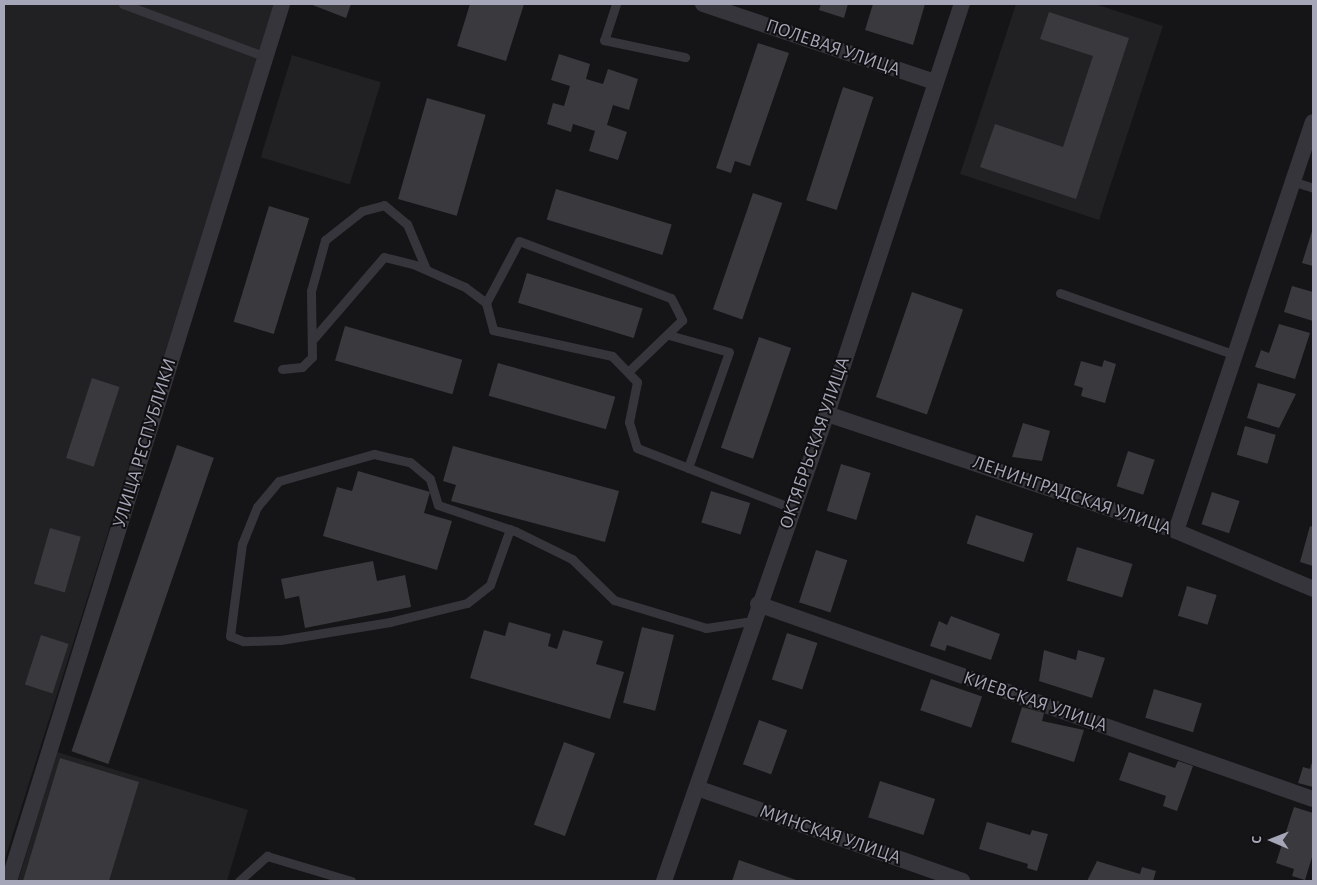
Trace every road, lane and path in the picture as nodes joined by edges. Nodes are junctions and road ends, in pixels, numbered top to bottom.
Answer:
1 (123, 4) edge
2 (282, 4) edge
3 (616, 4) edge
4 (703, 4) edge
5 (962, 4) edge
6 (266, 57) junction
7 (685, 57) dead end
8 (935, 82) junction
9 (1313, 122) edge
10 (1292, 181) junction
11 (1313, 188) edge
12 (426, 270) junction
13 (1060, 293) dead end
14 (486, 303) junction
15 (669, 335) junction
16 (314, 338) junction
17 (1234, 355) junction
18 (282, 369) dead end
19 (628, 372) junction
20 (827, 414) junction
21 (688, 468) junction
22 (792, 508) junction
23 (510, 529) junction
24 (1176, 531) junction
25 (1313, 588) edge
26 (758, 604) junction
27 (752, 621) junction
28 (697, 788) junction
29 (1313, 799) edge
30 (9, 881) edge
31 (239, 881) edge
32 (351, 881) edge
33 (664, 881) edge
34 (962, 881) edge

1 - 6 lane
2 - 6 street, УЛИЦА РЕСПУБЛИКИ
3 - 7 lane
4 - 8 street, ПОЛЕВАЯ УЛИЦА
5 - 8 street, ОКТЯБРЬСКАЯ УЛИЦА
6 - 30 street, УЛИЦА РЕСПУБЛИКИ
8 - 20 street, ОКТЯБРЬСКАЯ УЛИЦА
9 - 10 street
10 - 11 lane
10 - 17 street
12 - 14 lane
12 - 16 lane
12 - 16 lane
13 - 17 lane
14 - 15 lane
14 - 19 lane
15 - 19 lane
15 - 21 lane
16 - 18 lane
17 - 24 street
19 - 21 lane
20 - 22 street, ОКТЯБРЬСКАЯ УЛИЦА
20 - 24 street, ЛЕНИНГРАДСКАЯ УЛИЦА
21 - 22 lane
22 - 26 street, ОКТЯБРЬСКАЯ УЛИЦА
23 - 23 lane
23 - 27 lane
24 - 25 street, ЛЕНИНГРАДСКАЯ УЛИЦА
26 - 27 street, ОКТЯБРЬСКАЯ УЛИЦА
26 - 29 street, КИЕВСКАЯ УЛИЦА
27 - 28 street, ОКТЯБРЬСКАЯ УЛИЦА
28 - 33 street, ОКТЯБРЬСКАЯ УЛИЦА
28 - 34 street, МИНСКАЯ УЛИЦА
31 - 32 lane

